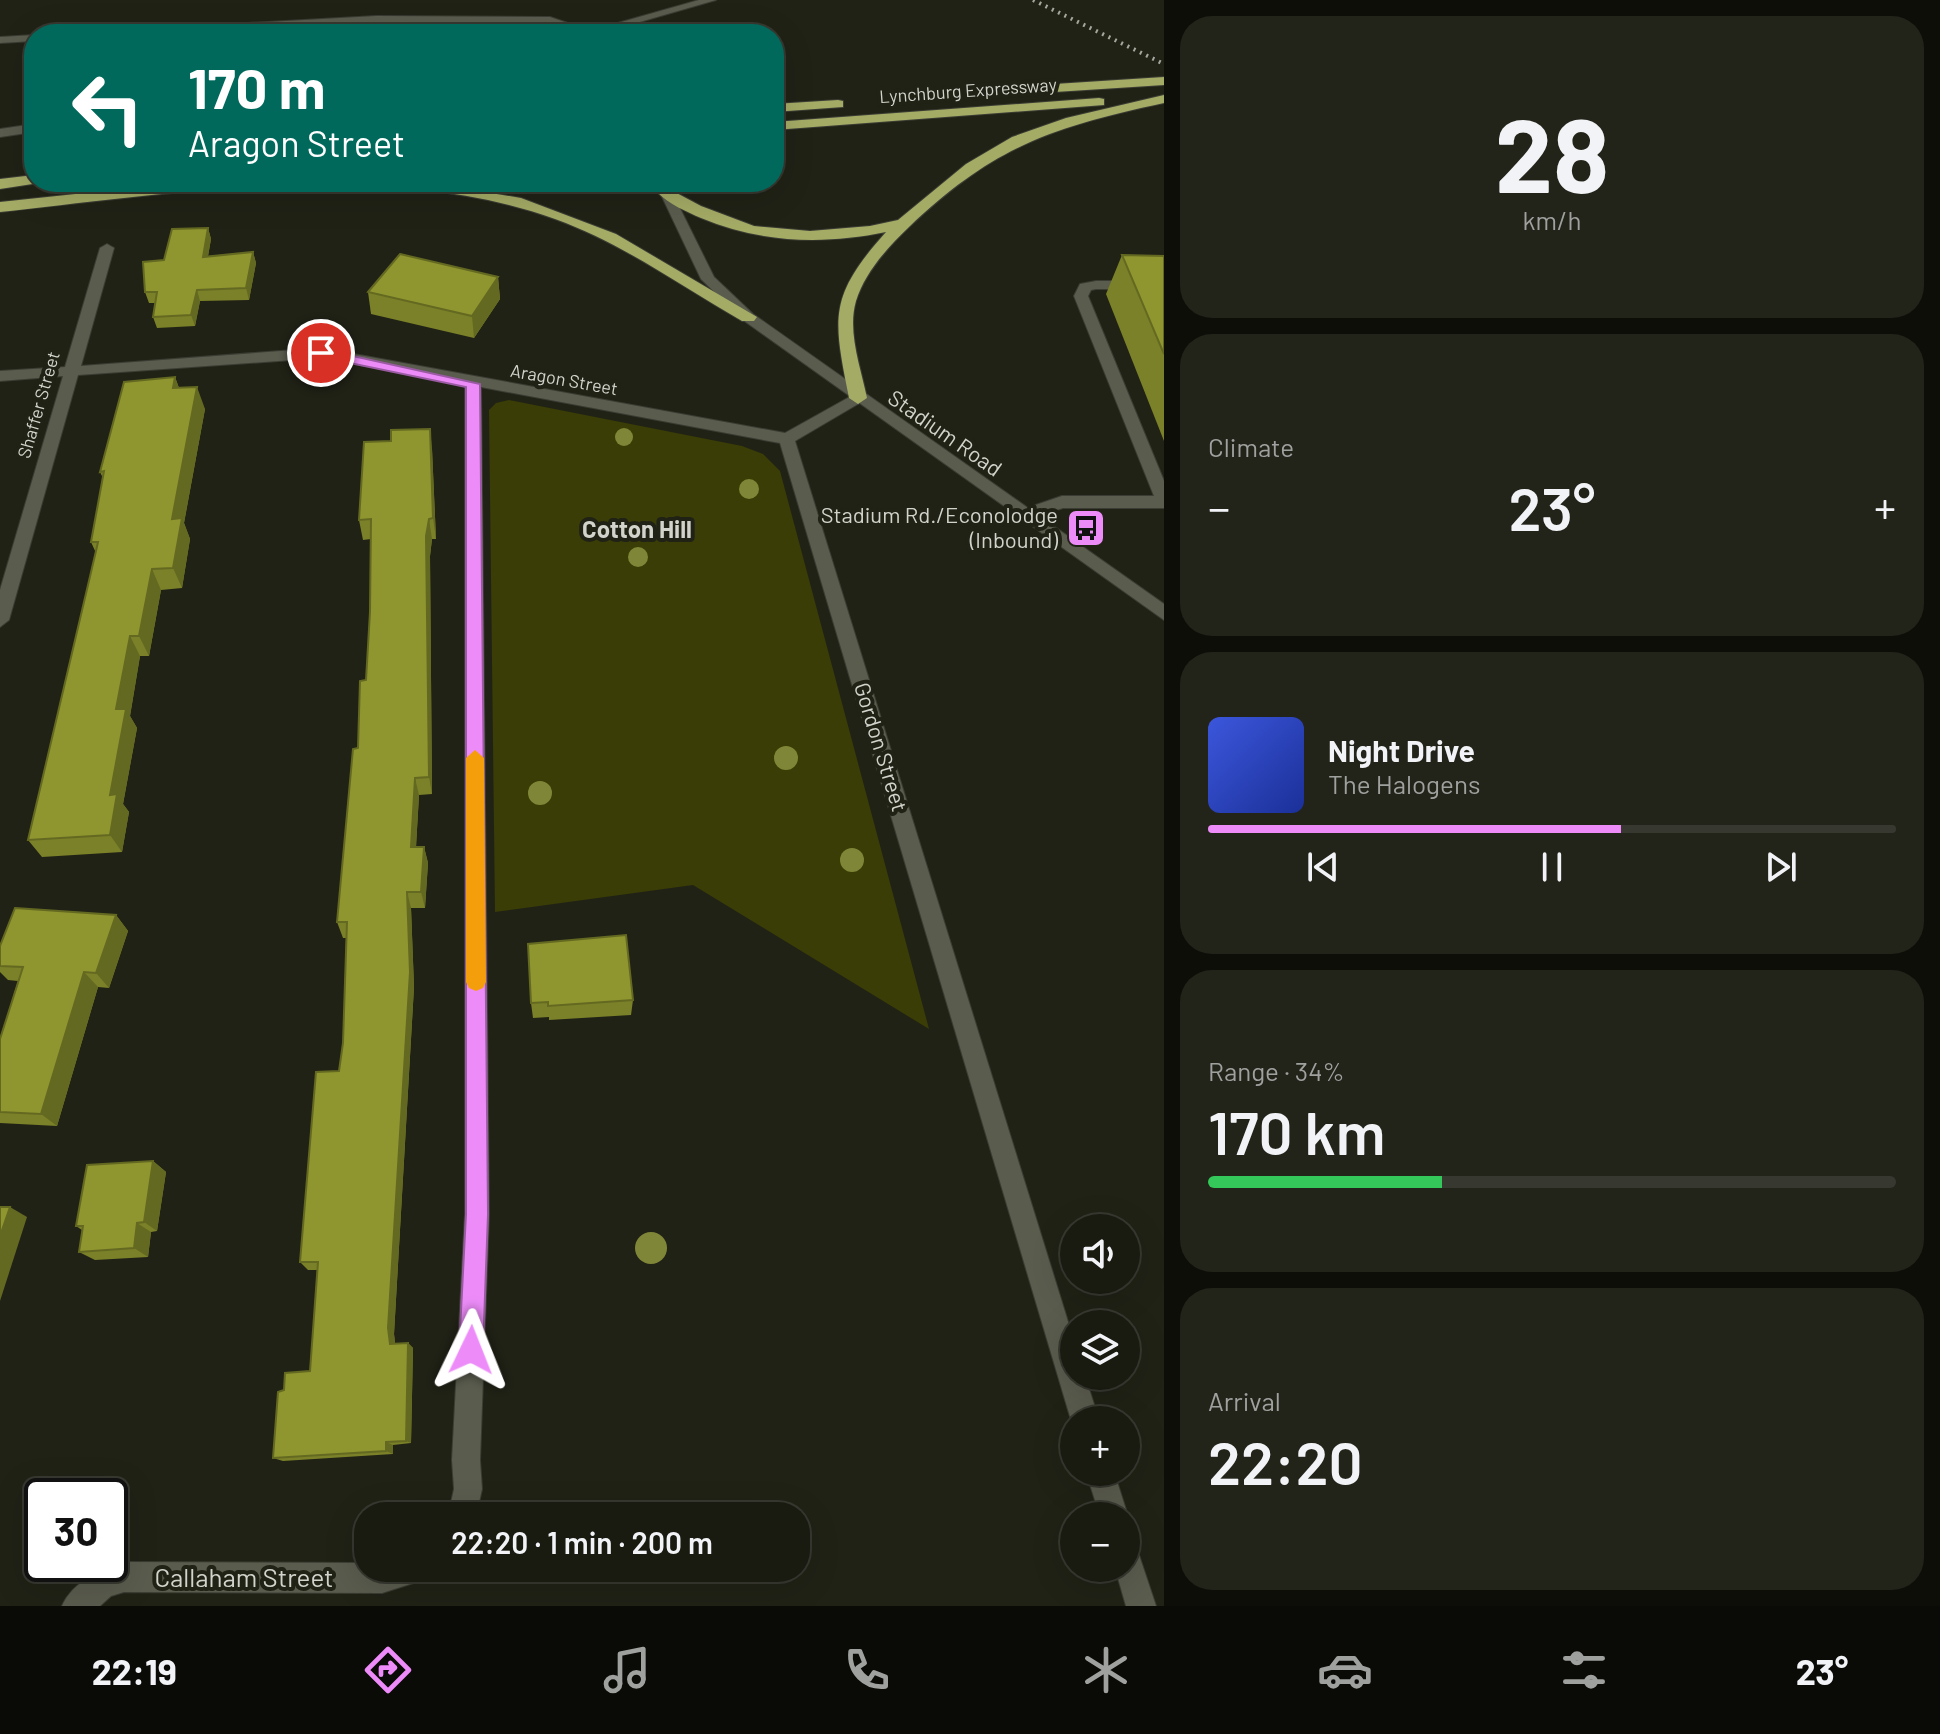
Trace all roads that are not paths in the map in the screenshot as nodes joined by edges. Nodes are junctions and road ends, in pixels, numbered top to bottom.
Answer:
1 (711, 0) edge
2 (284, 24) edge
3 (561, 24) edge
4 (625, 24) edge
5 (24, 39) edge
6 (0, 40) edge
7 (1164, 81) edge
8 (996, 92) dead end
9 (1164, 98) edge
10 (853, 102) dead end
11 (784, 107) edge
12 (784, 125) edge
13 (24, 129) edge
14 (0, 133) edge
15 (24, 181) edge
16 (0, 184) edge
17 (142, 192) edge
18 (465, 192) edge
19 (666, 192) edge
20 (670, 192) edge
21 (0, 207) edge
22 (903, 224) junction
23 (107, 248) dead end
24 (1164, 285) edge
25 (748, 317) junction
26 (70, 369) junction
27 (0, 376) edge
28 (473, 384) junction
29 (858, 398) junction
30 (787, 439) junction
31 (1164, 502) edge
32 (1024, 515) junction
33 (1164, 613) edge
34 (0, 620) edge
35 (1081, 1406) edge
36 (465, 1502) edge
37 (354, 1578) edge
38 (1134, 1582) edge
39 (77, 1606) edge
40 (1141, 1606) edge

1 - 4 street
2 - 3 street
5 - 6 street
7 - 8 highway, Lynchburg Expressway
9 - 12 highway, Lynchburg Expressway
9 - 22 highway
10 - 11 highway, Lynchburg Expressway
13 - 14 street
15 - 16 highway
17 - 21 highway
18 - 25 highway
19 - 25 street
20 - 22 highway
22 - 29 highway
23 - 26 street, Shaffer Street
24 - 31 street
25 - 29 street
26 - 27 street, Aragon Street
26 - 28 street, Aragon Street
26 - 34 street, Shaffer Street
28 - 30 street, Aragon Street
28 - 36 street
29 - 30 street
29 - 32 street, Stadium Road
30 - 35 street, Gordon Street
31 - 32 street
32 - 33 street, Stadium Road
37 - 39 street, Callaham Street
38 - 40 street

